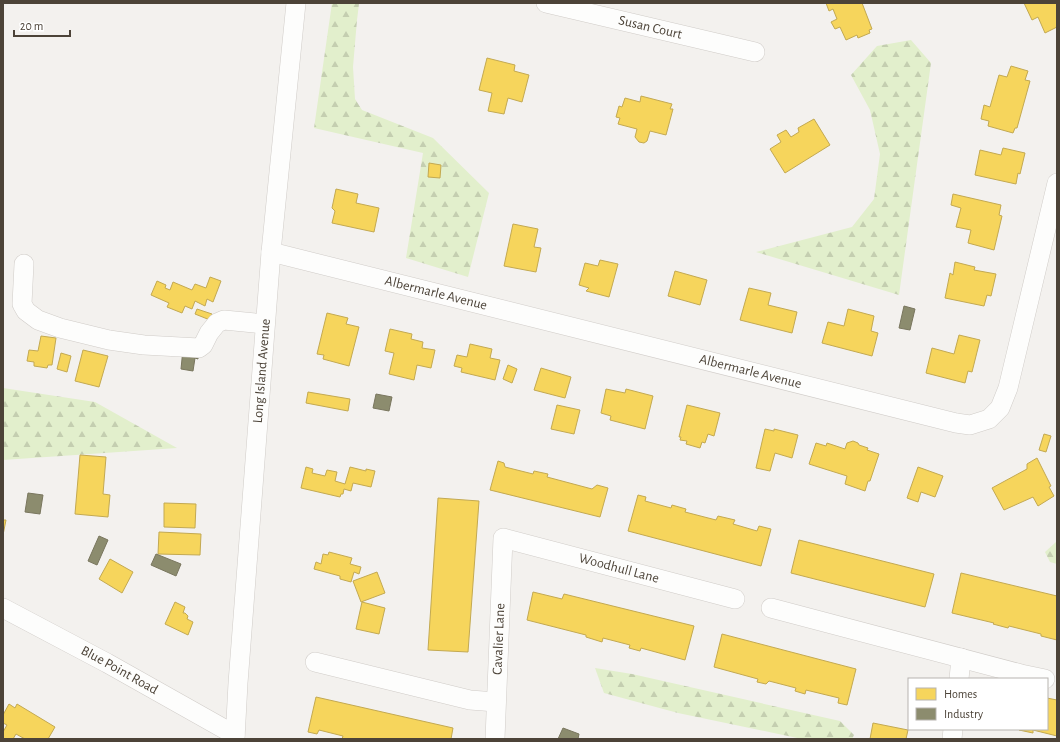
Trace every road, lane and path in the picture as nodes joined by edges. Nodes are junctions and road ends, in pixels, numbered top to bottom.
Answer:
1 (296, 3) edge
2 (546, 3) edge
3 (755, 52) dead end
4 (1057, 183) edge
5 (271, 252) junction
6 (24, 264) dead end
7 (265, 324) junction
8 (503, 538) joint
9 (735, 599) dead end
10 (3, 608) edge
11 (771, 608) dead end
12 (961, 658) junction
13 (315, 662) dead end
14 (959, 678) edge
15 (1041, 678) edge
16 (496, 702) junction
17 (235, 737) edge
18 (495, 739) edge

1 - 5 street, Long Island Avenue
2 - 3 street, Susan Court
4 - 5 street, Albermarle Avenue
5 - 7 street, Long Island Avenue
6 - 7 street
7 - 17 street, Long Island Avenue
8 - 9 street, Woodhull Lane
8 - 16 street, Cavalier Lane
10 - 17 street, Blue Point Road
11 - 12 street
12 - 14 street
12 - 15 street
13 - 16 street
16 - 18 street, Cavalier Lane

